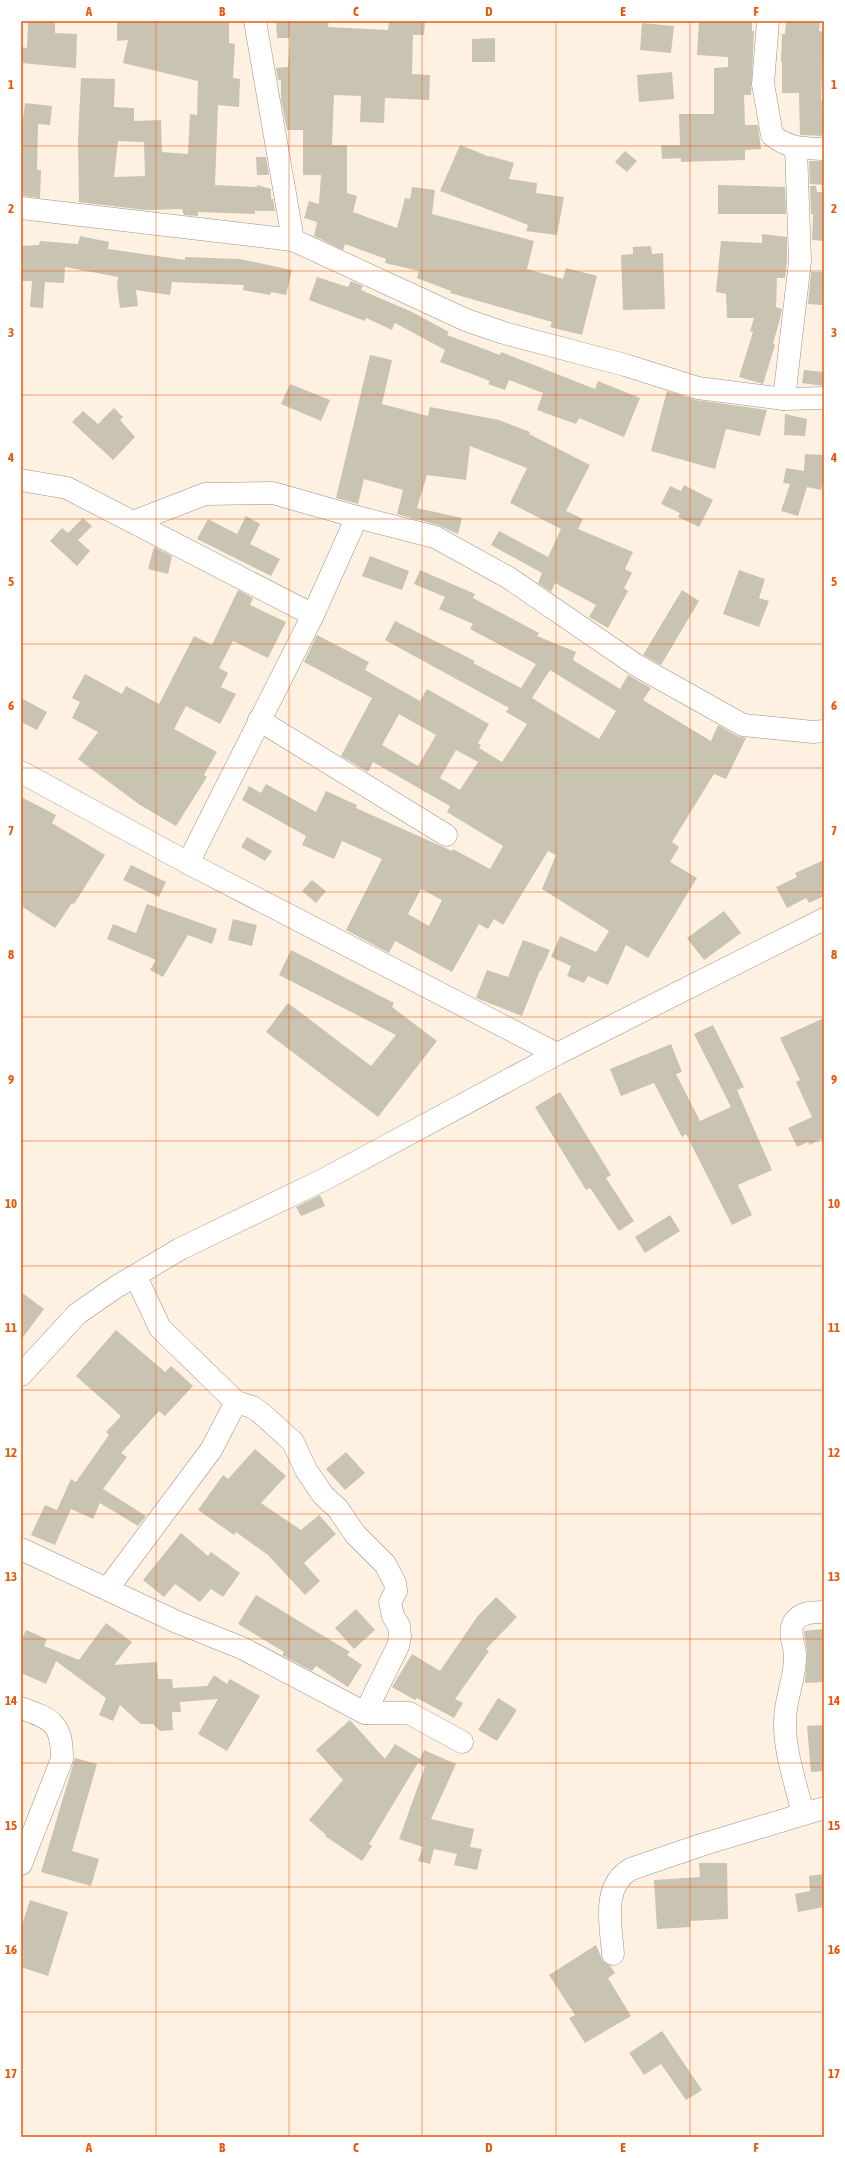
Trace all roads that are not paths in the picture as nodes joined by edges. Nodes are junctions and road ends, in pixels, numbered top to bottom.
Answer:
1 (255, 21) edge
2 (768, 21) edge
3 (796, 148) junction
4 (824, 149) edge
5 (21, 208) edge
6 (293, 240) junction
7 (824, 398) edge
8 (784, 399) junction
9 (21, 480) edge
10 (358, 517) junction
11 (133, 522) junction
12 (313, 615) junction
13 (259, 720) junction
14 (824, 731) edge
15 (21, 772) edge
16 (446, 835) dead end
17 (188, 863) junction
18 (824, 919) edge
19 (557, 1054) junction
20 (136, 1276) junction
21 (21, 1375) edge
22 (236, 1402) junction
23 (21, 1549) edge
24 (108, 1588) junction
25 (824, 1612) edge
26 (21, 1708) edge
27 (365, 1713) junction
28 (462, 1742) dead end
29 (824, 1808) edge
30 (803, 1814) junction
31 (21, 1864) edge
32 (613, 1954) dead end

1 - 6 street
2 - 3 street
3 - 4 street
3 - 8 street
5 - 6 street
6 - 8 street
7 - 8 street
9 - 11 street
10 - 11 street
10 - 12 street
10 - 14 street
11 - 12 street
12 - 13 street
13 - 16 street
13 - 17 street
15 - 17 street
17 - 19 street
18 - 19 street
19 - 20 street
20 - 21 street
20 - 22 street
22 - 24 street
22 - 27 street
23 - 24 street
24 - 27 street
25 - 30 street
26 - 31 street
27 - 28 street
29 - 30 street
30 - 32 street

